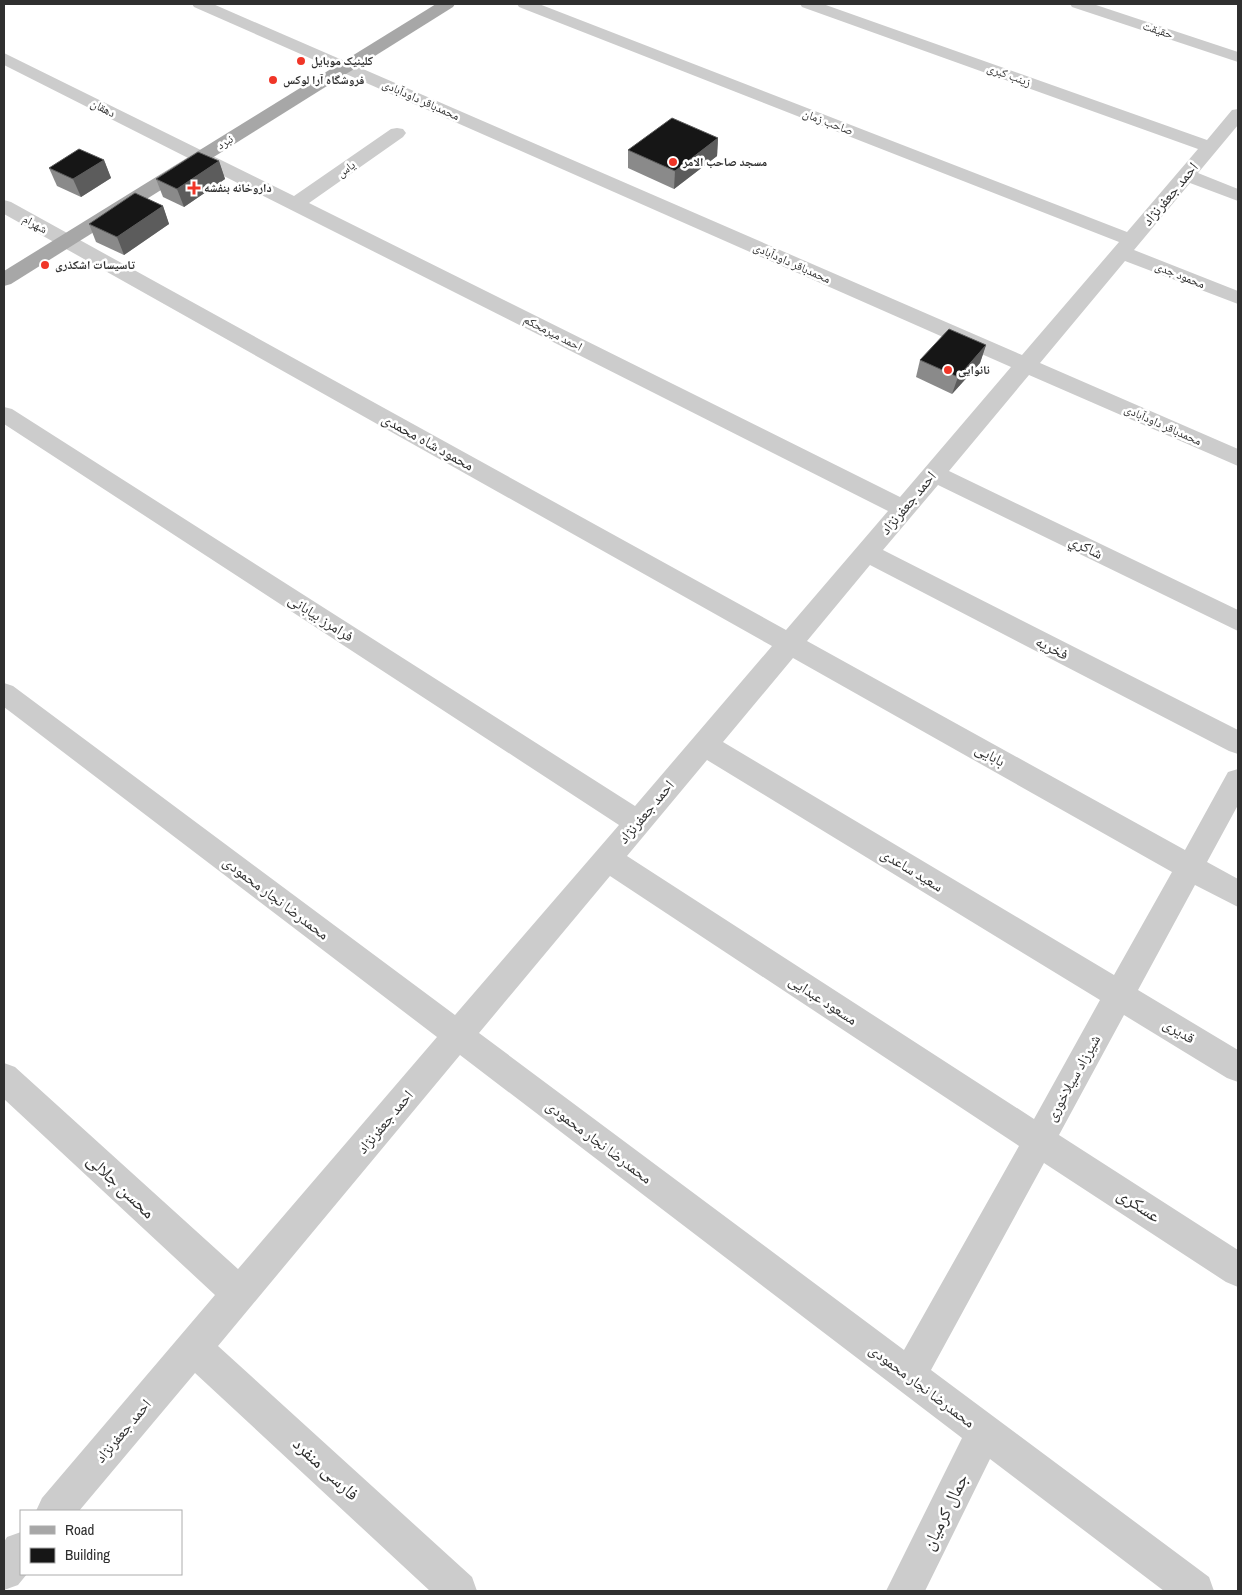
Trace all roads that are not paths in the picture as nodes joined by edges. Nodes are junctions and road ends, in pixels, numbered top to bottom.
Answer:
1 (200, 4) edge
2 (447, 4) edge
3 (525, 4) edge
4 (808, 4) edge
5 (1078, 4) edge
6 (1238, 57) edge
7 (4, 58) edge
8 (345, 67) junction
9 (1238, 114) edge
10 (397, 134) dead end
11 (1210, 147) junction
12 (202, 157) junction
13 (1186, 175) junction
14 (1238, 195) edge
15 (295, 204) junction
16 (4, 206) edge
17 (66, 241) junction
18 (1126, 246) junction
19 (4, 280) edge
20 (1238, 298) edge
21 (1025, 365) junction
22 (4, 414) edge
23 (1238, 458) edge
24 (934, 473) junction
25 (904, 509) junction
26 (866, 553) junction
27 (1238, 621) edge
28 (790, 644) junction
29 (4, 693) edge
30 (1238, 743) edge
31 (704, 744) junction
32 (1238, 780) edge
33 (638, 822) junction
34 (607, 859) junction
35 (1190, 867) junction
36 (1238, 894) edge
37 (1120, 995) junction
38 (458, 1035) junction
39 (1238, 1066) edge
40 (4, 1078) edge
41 (1039, 1140) junction
42 (1238, 1270) edge
43 (239, 1294) junction
44 (193, 1348) junction
45 (909, 1376) junction
46 (984, 1433) junction
47 (56, 1510) edge
48 (20, 1552) edge
49 (4, 1571) edge
50 (458, 1591) edge
51 (905, 1591) edge
52 (1195, 1591) edge

1 - 8 street, محمدباقر داودآبادی
2 - 8 main road, نبرد
3 - 18 street, صاحب زمان
4 - 11 street, زینب کبری
5 - 6 street, حقیقت
7 - 12 street, دهقان
8 - 12 main road, نبرد
8 - 21 street, محمدباقر داودآبادی
9 - 11 street, احمد جعفرنژاد
10 - 15 street, یاس
11 - 13 street, احمد جعفرنژاد
12 - 15 street, احمد میرمحکم
12 - 17 main road, نبرد
13 - 14 street
13 - 18 street, احمد جعفرنژاد
15 - 25 street, احمد میرمحکم
16 - 17 street, شهرام
17 - 19 main road, نبرد
17 - 28 street, محمود شاه محمدی
18 - 20 street, محمود جدی
18 - 21 street, احمد جعفرنژاد
21 - 23 street, محمدباقر داودآبادی
21 - 24 street, احمد جعفرنژاد
22 - 33 street, فرامرز بیابانی
24 - 25 street, احمد جعفرنژاد
24 - 27 street, شاكري
25 - 26 street, احمد جعفرنژاد
26 - 28 street, احمد جعفرنژاد
26 - 30 street, فخریه
28 - 31 street, احمد جعفرنژاد
28 - 35 street, بابایی
29 - 38 street, محمدرضا نجار محمودی
31 - 33 street, احمد جعفرنژاد
31 - 37 street, سعید ساعدی
32 - 35 street, شیرزاد سیلاخوری
33 - 34 street, احمد جعفرنژاد
34 - 38 street, احمد جعفرنژاد
34 - 41 street, مسعود عبدایی
35 - 36 street, بابایی
35 - 37 street, شیرزاد سیلاخوری
37 - 39 street, قدیری
37 - 41 street, شیرزاد سیلاخوری
38 - 43 street, احمد جعفرنژاد
38 - 45 street, محمدرضا نجار محمودی
40 - 43 street, محسن جلالی
41 - 42 street, عسکری
41 - 45 street, شیرزاد سیلاخوری
43 - 44 street, احمد جعفرنژاد
44 - 47 street, احمد جعفرنژاد
44 - 50 street, فارسی منفرد
45 - 46 street, محمدرضا نجار محمودی
46 - 51 street, جمال کرمیان
46 - 52 street, محمدرضا نجار محمودی
48 - 49 street

